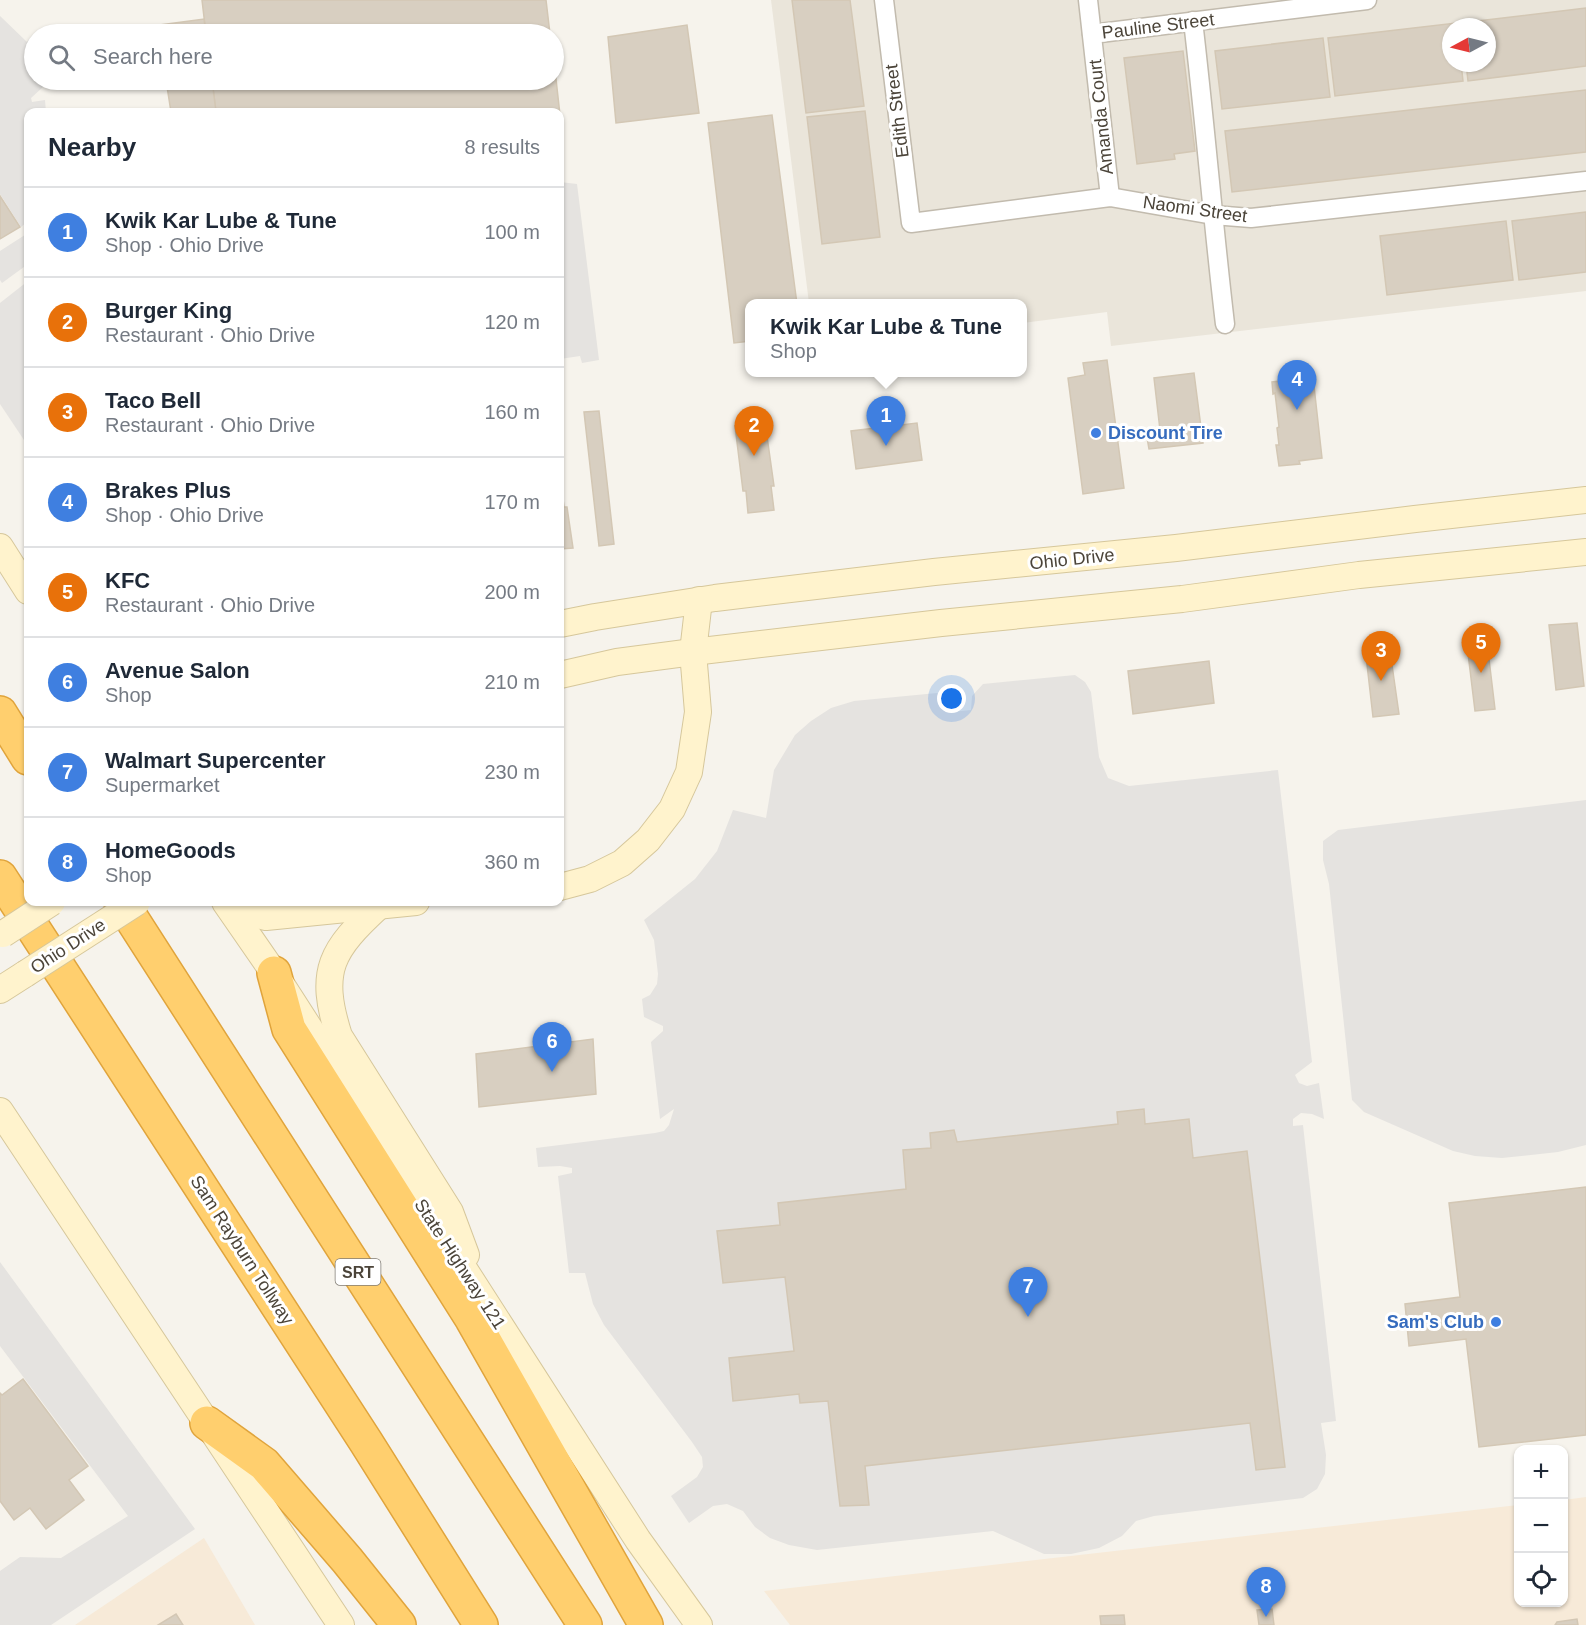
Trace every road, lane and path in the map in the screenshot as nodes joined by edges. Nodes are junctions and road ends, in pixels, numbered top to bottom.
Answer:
1 (884, 0) edge
2 (1089, 0) edge
3 (1367, 0) edge
4 (1193, 21) junction
5 (1092, 34) junction
6 (1586, 181) edge
7 (1110, 197) junction
8 (1213, 215) junction
9 (911, 223) joint
10 (1225, 324) dead end
11 (1586, 500) edge
12 (0, 547) edge
13 (1586, 552) edge
14 (24, 585) edge
15 (688, 602) junction
16 (564, 623) edge
17 (693, 652) junction
18 (564, 674) edge
19 (0, 713) edge
20 (24, 752) edge
21 (0, 877) edge
22 (564, 886) edge
23 (46, 906) edge
24 (124, 906) edge
25 (131, 906) edge
26 (229, 906) edge
27 (235, 906) edge
28 (370, 906) edge
29 (379, 906) edge
30 (0, 936) edge
31 (274, 973) junction
32 (0, 990) edge
33 (0, 1111) edge
34 (481, 1297) junction
35 (207, 1423) junction
36 (341, 1625) edge
37 (399, 1625) edge
38 (481, 1625) edge
39 (585, 1625) edge
40 (646, 1625) edge
41 (699, 1625) edge

1 - 9 street, Edith Street
2 - 5 street, Amanda Court
3 - 4 street, Pauline Street
4 - 5 street, Pauline Street
4 - 8 street
5 - 7 street, Amanda Court
6 - 8 street, Naomi Street
7 - 8 street, Naomi Street
7 - 9 street, Naomi Street
8 - 10 street
11 - 15 main road, Ohio Drive
12 - 14 main road
13 - 17 main road
15 - 16 main road, Ohio Drive
15 - 17 main road
17 - 18 main road
17 - 22 main road
19 - 20 highway
21 - 38 highway, Sam Rayburn Tollway
23 - 30 main road, bridge
24 - 39 highway, SRT
25 - 32 main road, Ohio Drive, bridge
26 - 31 main road, State Highway 121
27 - 28 main road
29 - 34 main road
31 - 34 main road, State Highway 121
31 - 40 highway
33 - 35 main road
34 - 41 main road, State Highway 121
35 - 36 main road
35 - 37 highway

